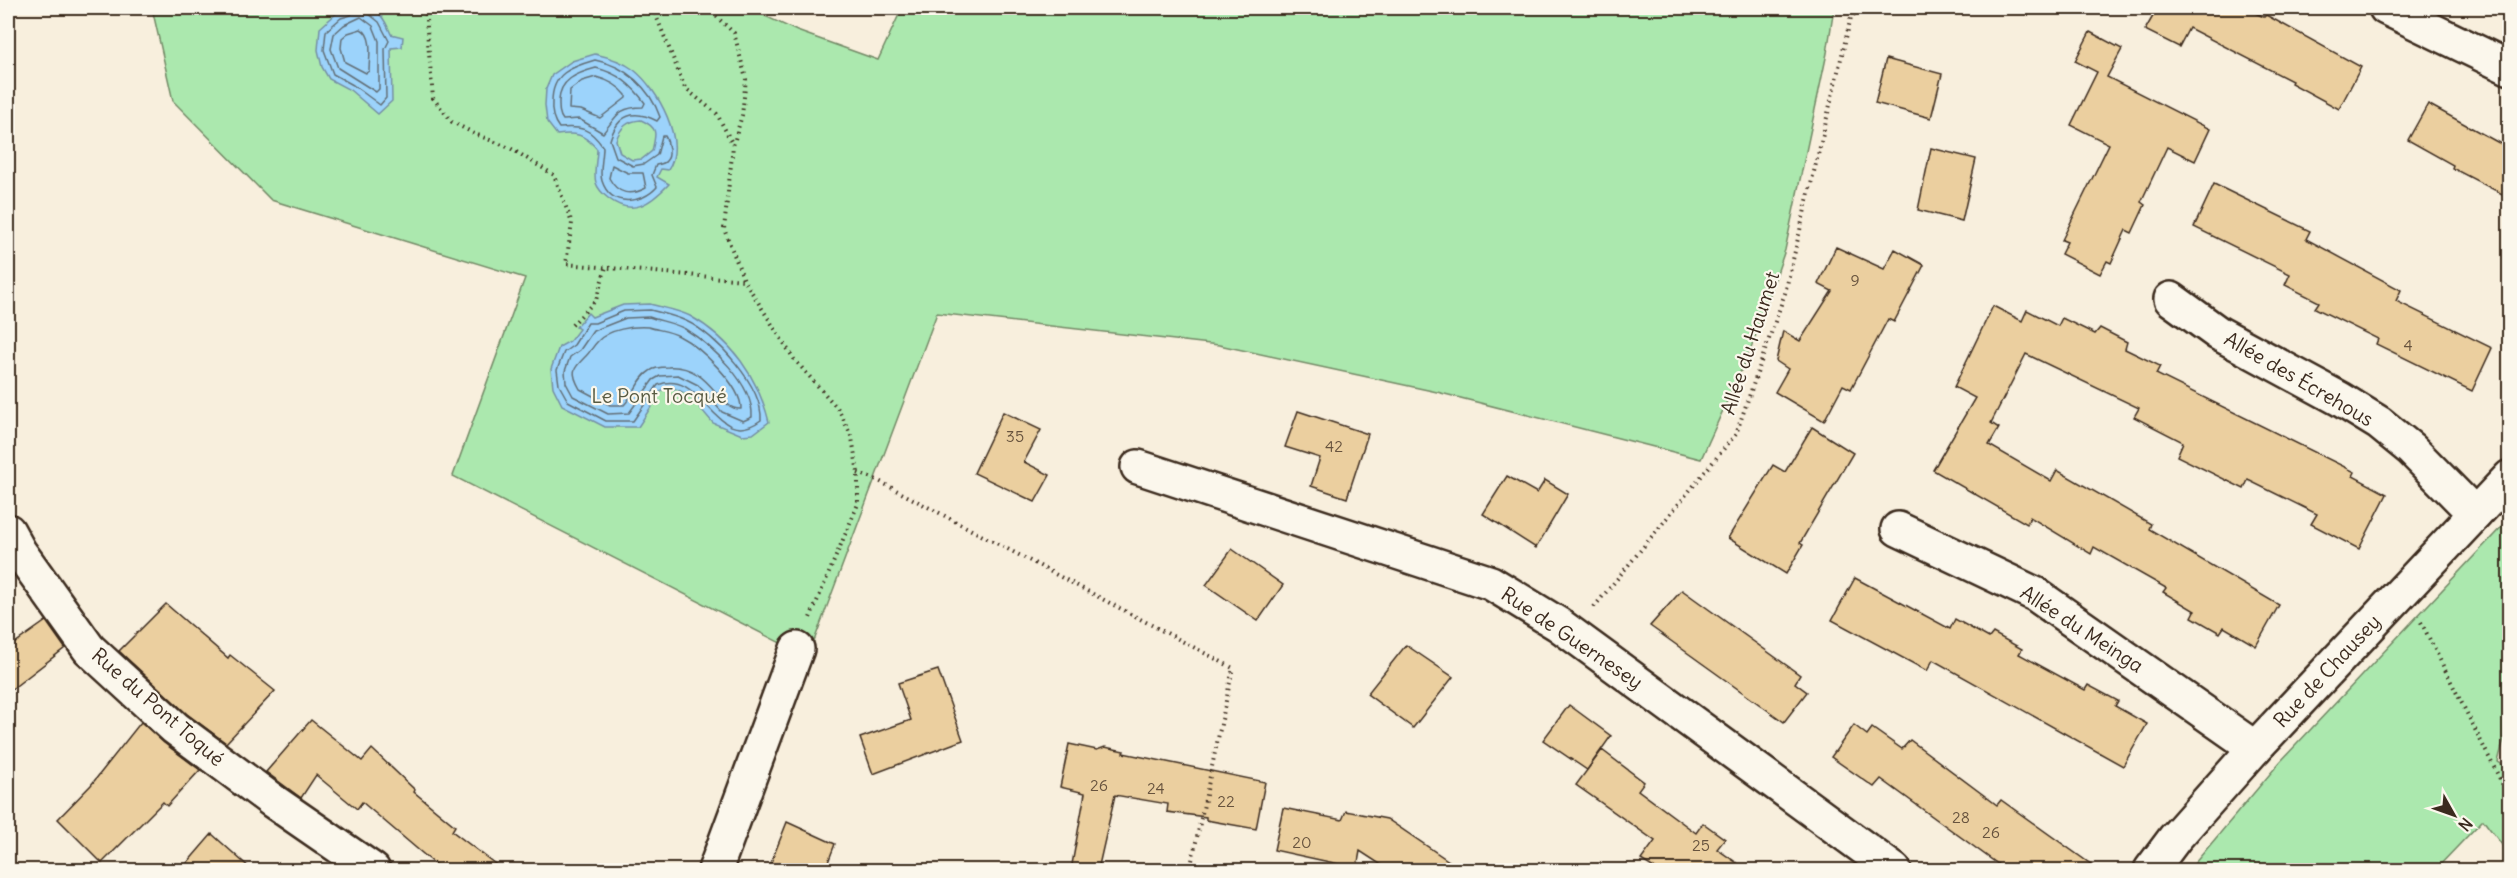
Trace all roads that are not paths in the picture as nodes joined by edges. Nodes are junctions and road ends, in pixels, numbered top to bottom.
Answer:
1 (2386, 8) edge
2 (2510, 68) edge
3 (2171, 299) dead end
4 (1138, 467) dead end
5 (2510, 477) edge
6 (2475, 514) junction
7 (1898, 529) dead end
8 (8, 531) edge
9 (797, 649) road end
10 (2255, 748) junction
11 (373, 870) edge
12 (715, 870) edge
13 (1893, 870) edge
14 (2151, 870) edge

1 - 2 street
3 - 6 street, Allée des Écrehous
4 - 13 street, Rue de Guernesey
5 - 6 street, Rue de Chausey
6 - 10 street, Rue de Chausey
7 - 10 street, Allée du Meinga
8 - 11 street, Rue du Pont Toqué
9 - 12 street
10 - 14 street, Rue de Chausey

